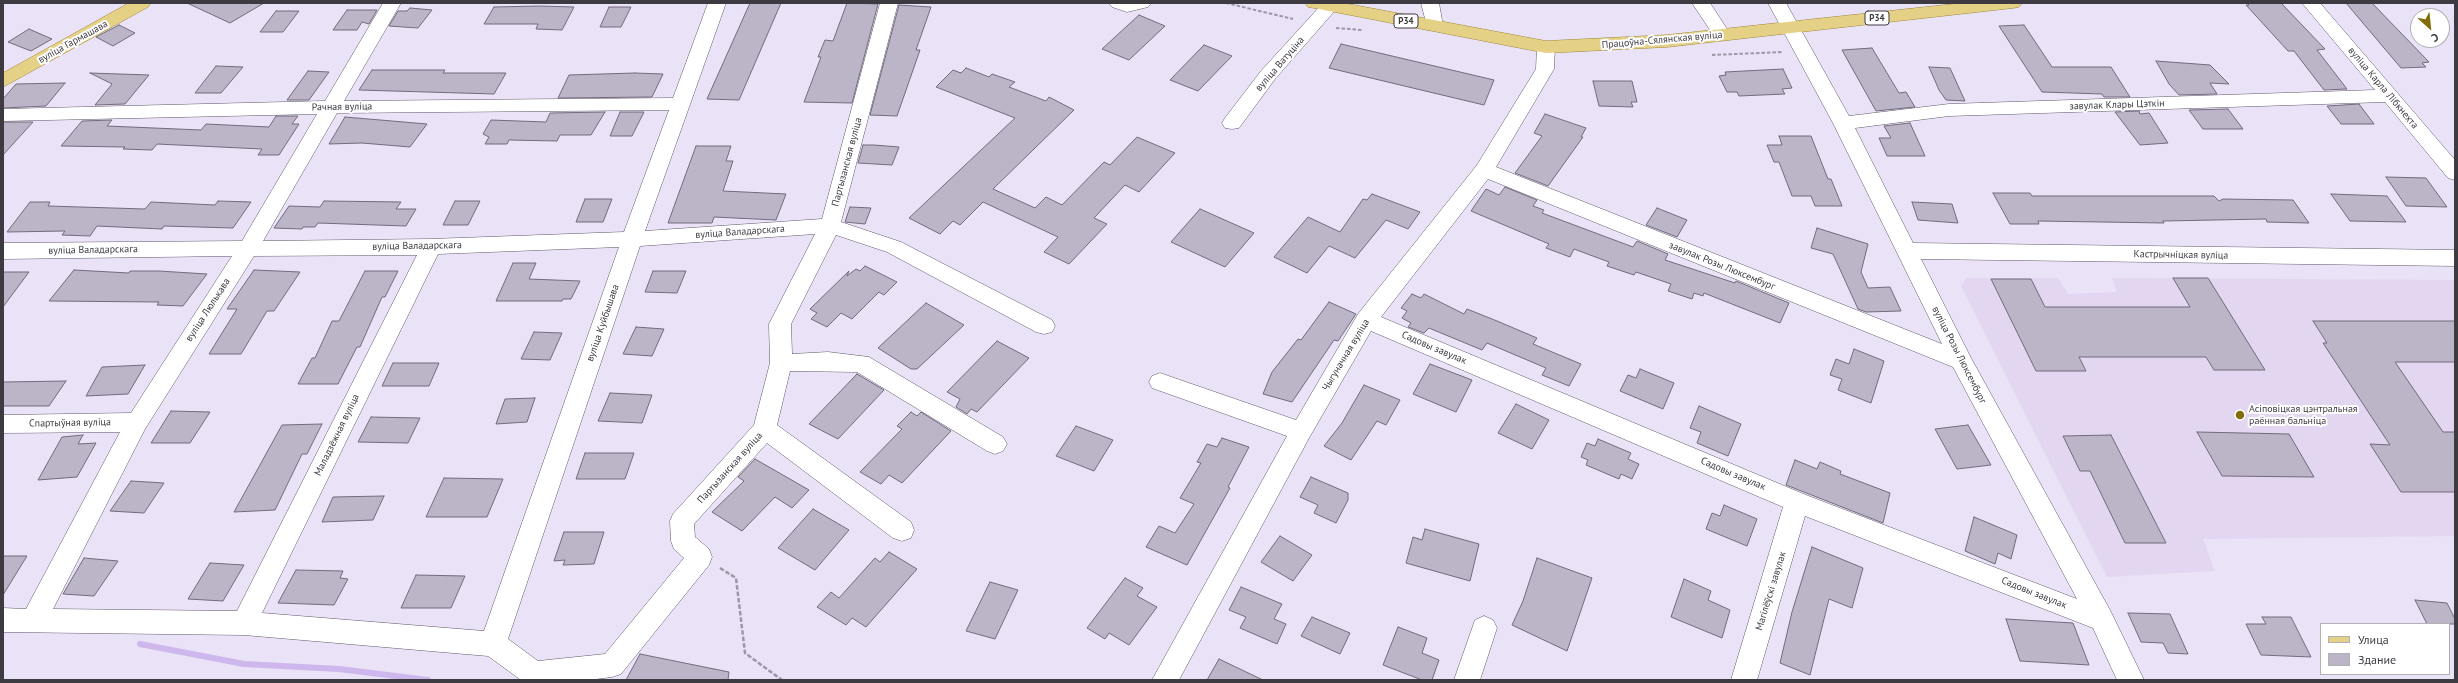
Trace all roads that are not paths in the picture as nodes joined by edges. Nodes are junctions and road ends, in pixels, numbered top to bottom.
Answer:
1 (142, 3) edge
2 (392, 3) edge
3 (717, 3) edge
4 (889, 3) edge
5 (1118, 3) edge
6 (1142, 3) edge
7 (1430, 3) edge
8 (1701, 3) edge
9 (1777, 3) edge
10 (2013, 3) edge
11 (2311, 3) edge
12 (1322, 4) edge
13 (1434, 26) junction
14 (1792, 27) junction
15 (1722, 35) junction
16 (1546, 47) junction
17 (3, 81) edge
18 (2391, 96) junction
19 (681, 104) junction
20 (330, 107) junction
21 (3, 115) edge
22 (1232, 122) dead end
23 (1843, 123) junction
24 (1484, 170) junction
25 (2455, 173) edge
26 (830, 226) junction
27 (632, 239) junction
28 (431, 247) junction
29 (248, 248) junction
30 (3, 251) edge
31 (1907, 251) junction
32 (2455, 258) edge
33 (1366, 320) junction
34 (1044, 326) dead end
35 (1961, 361) junction
36 (781, 363) junction
37 (1160, 382) dead end
38 (137, 422) junction
39 (3, 424) edge
40 (765, 429) junction
41 (1301, 431) junction
42 (995, 444) dead end
43 (1797, 502) junction
44 (902, 530) dead end
45 (3, 620) edge
46 (2102, 620) junction
47 (33, 621) junction
48 (244, 623) junction
49 (1484, 628) dead end
50 (493, 644) junction
51 (536, 677) edge
52 (1165, 680) edge
53 (1467, 680) edge
54 (1744, 680) edge
55 (2131, 680) edge

1 - 17 main road, вуліца Гармашава
2 - 20 street, вуліца Люлькава
3 - 19 street, вуліца Куйбышава
4 - 26 street, Партызанская вуліца
5 - 6 street
7 - 13 street
8 - 15 street
9 - 14 street, вуліца Розы Люксембург
10 - 14 main road, Працоўна-Сялянская вуліца / Р34
11 - 18 street, вуліца Карла Лібкнехта
12 - 13 main road, Працоўна-Сялянская вуліца / Р34
12 - 22 street, вуліца Ватуціна
13 - 16 main road, Працоўна-Сялянская вуліца / Р34
14 - 15 main road, Працоўна-Сялянская вуліца / Р34
14 - 23 street, вуліца Розы Люксембург
15 - 16 main road, Працоўна-Сялянская вуліца / Р34
16 - 24 street, Чыгуначная вуліца
18 - 23 street, завулак Клары Цэткін
18 - 25 street, вуліца Карла Лібкнехта
19 - 20 street, Рачная вуліца
19 - 27 street, вуліца Куйбышава
20 - 21 street, Рачная вуліца
20 - 29 street, вуліца Люлькава
23 - 31 street, вуліца Розы Люксембург
24 - 33 street, Чыгуначная вуліца
24 - 35 street, завулак Розы Люксембург
26 - 27 street, вуліца Валадарскага
26 - 34 street
26 - 36 street, Партызанская вуліца
27 - 28 street, вуліца Валадарскага
27 - 50 street, вуліца Куйбышава
28 - 29 street, вуліца Валадарскага
28 - 48 street, Маладзёжная вуліца
29 - 30 street, вуліца Валадарскага
29 - 38 street, вуліца Люлькава
31 - 32 street, Кастрычніцкая вуліца
31 - 35 street, вуліца Розы Люксембург
33 - 41 street, Чыгуначная вуліца
33 - 43 street, Садовы завулак
35 - 46 street, вуліца Розы Люксембург
36 - 40 street, Партызанская вуліца
36 - 42 street
37 - 41 street
38 - 39 street, Спартыўная вуліца
38 - 47 street, вуліца Люлькава
40 - 44 street
40 - 51 street, Партызанская вуліца
41 - 52 street, Чыгуначная вуліца
43 - 46 street, Садовы завулак
43 - 54 street, Магілёўскі завулак
45 - 47 street
46 - 55 street, вуліца Розы Люксембург
47 - 48 street
48 - 50 street
49 - 53 street
50 - 51 street

